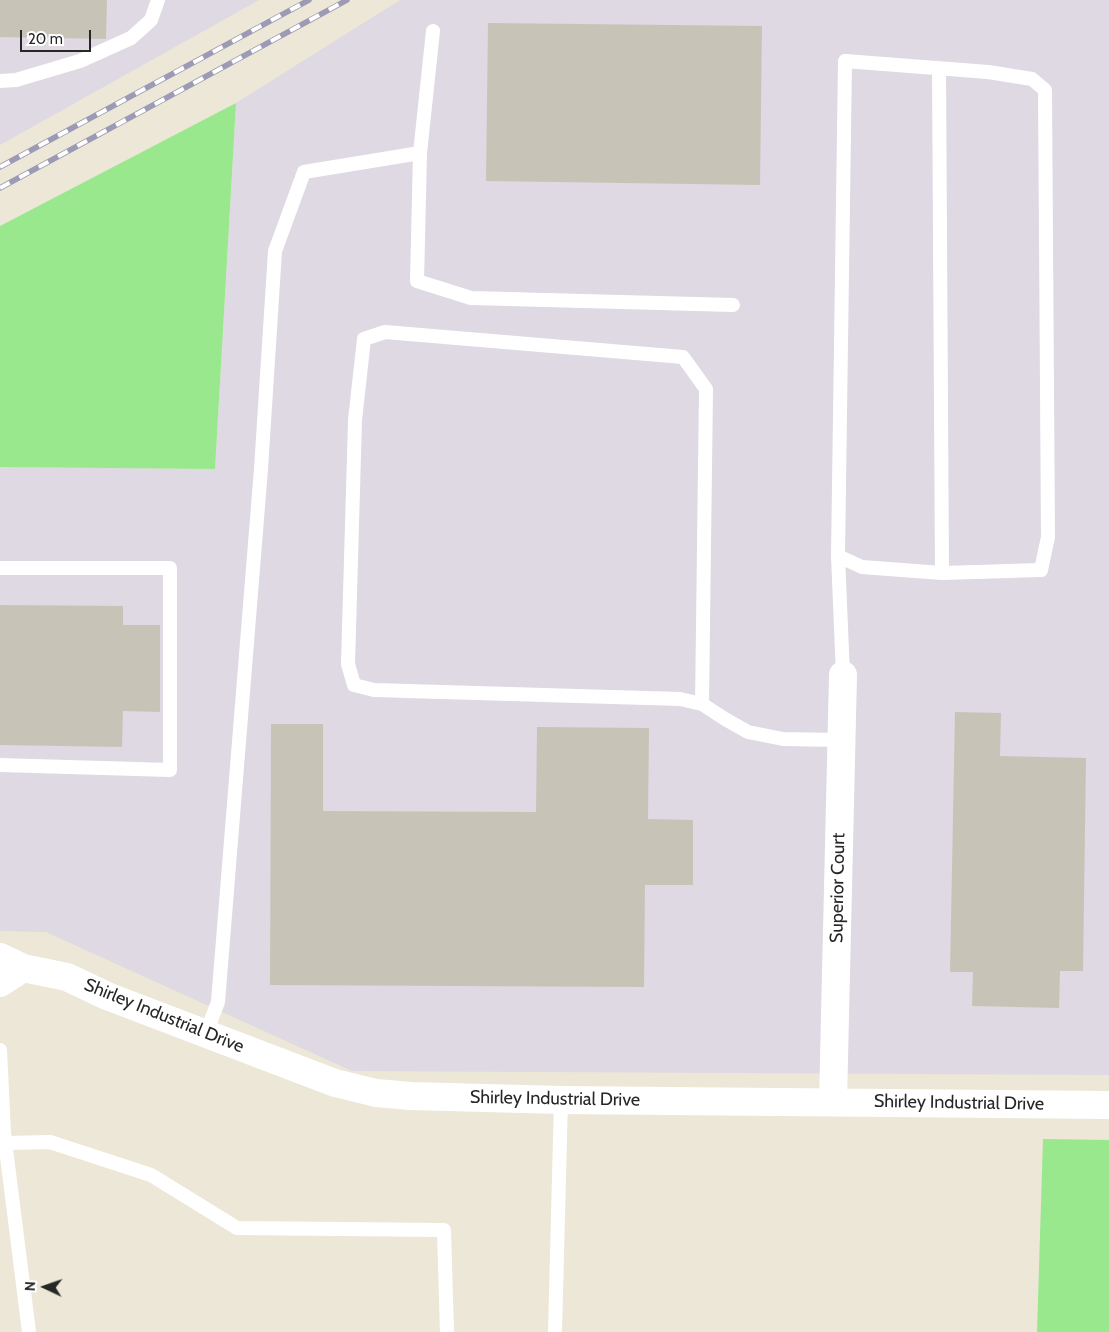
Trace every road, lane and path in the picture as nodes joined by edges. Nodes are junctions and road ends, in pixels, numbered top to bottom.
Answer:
1 (158, 0) edge
2 (433, 30) dead end
3 (939, 68) junction
4 (0, 80) edge
5 (420, 153) junction
6 (733, 305) dead end
7 (838, 556) junction
8 (0, 568) edge
9 (942, 573) junction
10 (842, 675) joint
11 (702, 704) junction
12 (841, 740) junction
13 (0, 765) edge
14 (11, 962) edge
15 (0, 983) edge
16 (206, 1033) junction
17 (0, 1050) edge
18 (561, 1100) junction
19 (833, 1102) junction
20 (1109, 1105) edge
21 (6, 1143) junction
22 (30, 1332) edge
23 (447, 1332) edge
24 (555, 1332) edge

1 - 4 lane
2 - 5 lane
3 - 7 lane
3 - 9 lane
3 - 9 lane
5 - 6 lane
5 - 16 lane
7 - 9 lane
7 - 10 lane
8 - 13 lane
10 - 12 street, Superior Court
11 - 11 lane
11 - 12 lane
12 - 19 street, Superior Court
14 - 15 street, Shirley Industrial Drive
14 - 16 street, Shirley Industrial Drive
16 - 18 street, Shirley Industrial Drive
17 - 21 lane
18 - 19 street, Shirley Industrial Drive
18 - 24 lane
19 - 20 street, Shirley Industrial Drive
21 - 22 lane
21 - 23 lane

